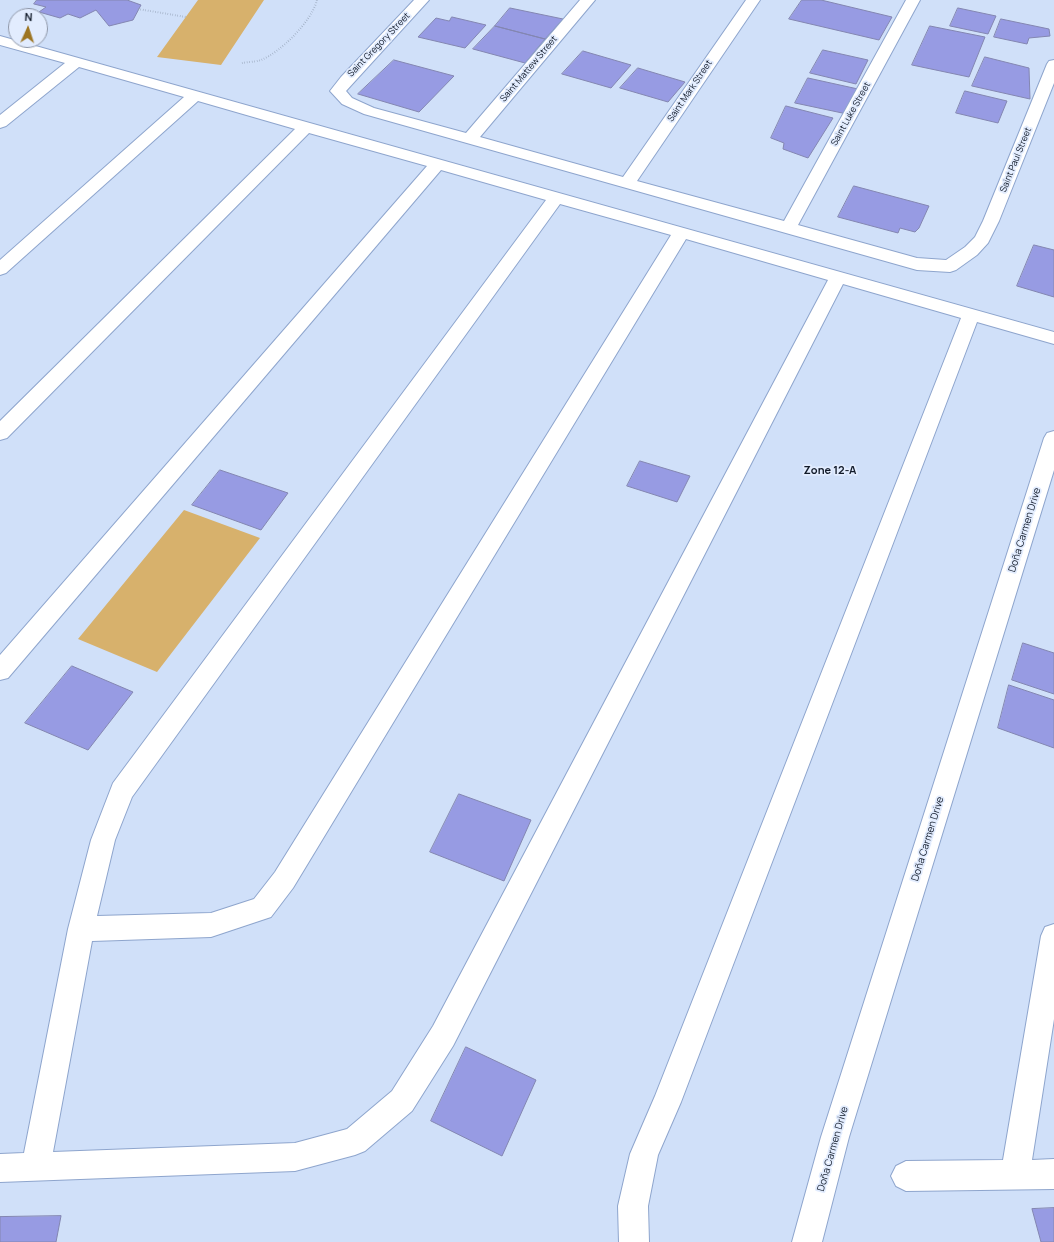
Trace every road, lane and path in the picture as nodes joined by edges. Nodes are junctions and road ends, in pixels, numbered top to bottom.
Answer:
1 (317, 0) edge
2 (422, 0) edge
3 (588, 0) edge
4 (753, 0) edge
5 (913, 0) edge
6 (138, 9) dead end
7 (186, 17) dead end
8 (0, 40) edge
9 (76, 62) junction
10 (242, 62) dead end
11 (1054, 64) edge
12 (338, 91) joint
13 (195, 95) junction
14 (0, 123) edge
15 (306, 127) junction
16 (470, 139) junction
17 (437, 164) junction
18 (627, 183) junction
19 (556, 198) junction
20 (789, 227) junction
21 (682, 233) junction
22 (0, 269) edge
23 (838, 277) junction
24 (971, 315) junction
25 (1054, 338) edge
26 (0, 434) edge
27 (1054, 438) edge
28 (0, 671) edge
29 (81, 929) junction
30 (1054, 936) edge
31 (36, 1165) junction
32 (0, 1168) edge
33 (1054, 1174) edge
34 (1015, 1175) junction
35 (906, 1176) dead end
36 (634, 1242) edge
37 (807, 1242) edge

1 - 10 path
2 - 12 street, Saint Gregory Street
3 - 16 street, Saint Mattew Street
4 - 18 street, Saint Mark Street
5 - 20 street, Saint Luke Street
6 - 7 path
8 - 9 street
9 - 13 street
9 - 14 street
11 - 20 street, Saint Paul Street
12 - 16 street, Saint Paul Street
13 - 15 street
13 - 22 street
15 - 17 street
15 - 26 street
16 - 18 street, Saint Paul Street
17 - 19 street
17 - 28 street
18 - 20 street, Saint Paul Street
19 - 21 street
19 - 29 street
21 - 23 street
21 - 29 street
23 - 24 street
23 - 31 street
24 - 25 street
24 - 36 street
27 - 37 street, Doña Carmen Drive
29 - 31 street
30 - 34 street
31 - 32 street
33 - 34 street
34 - 35 street

